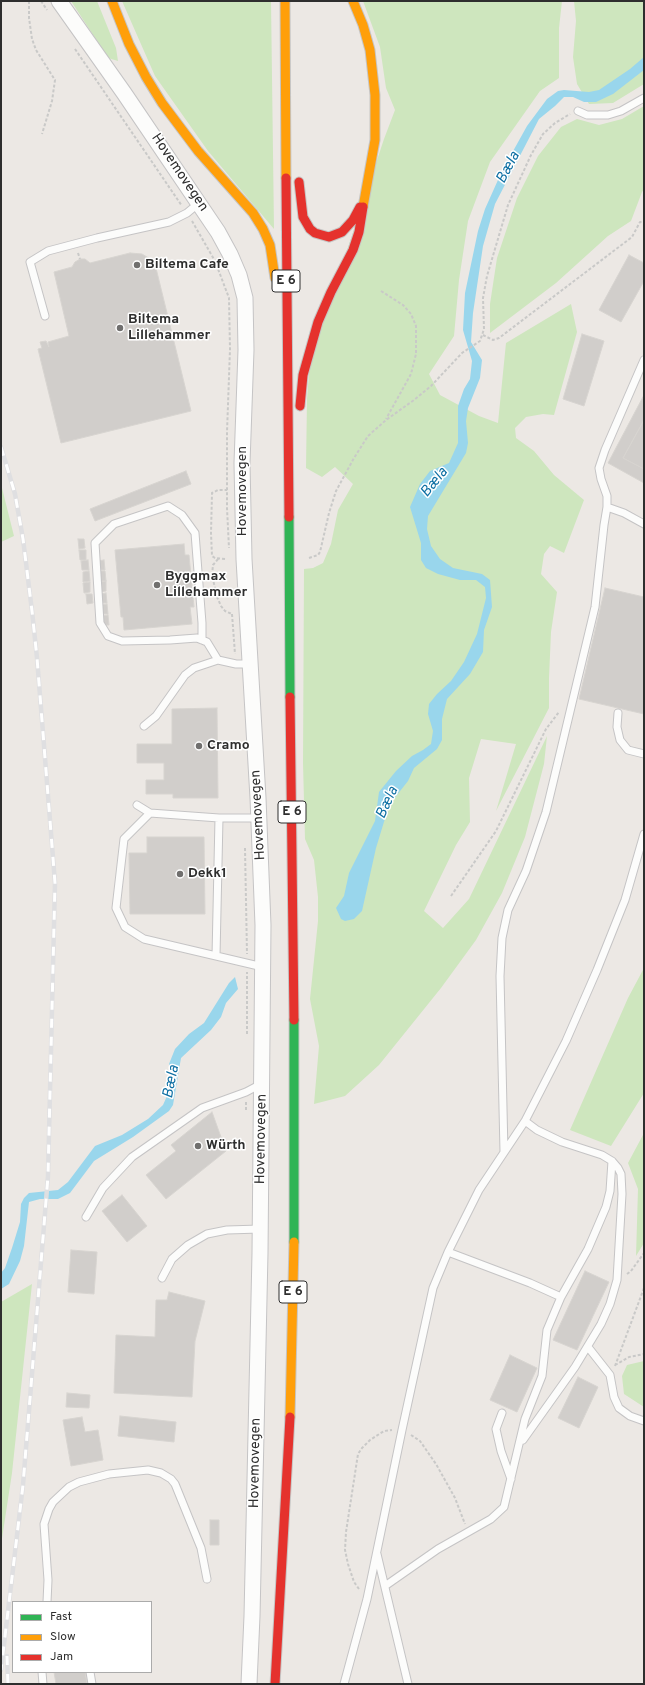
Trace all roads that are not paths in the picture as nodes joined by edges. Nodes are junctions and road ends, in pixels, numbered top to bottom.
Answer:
1 (59, 1) edge
2 (112, 1) edge
3 (285, 1) edge
4 (353, 1) edge
5 (644, 98) edge
6 (578, 111) road end
7 (299, 172) dead end
8 (365, 197) junction
9 (200, 203) junction
10 (276, 285) dead end
11 (45, 316) dead end
12 (644, 360) edge
13 (299, 417) dead end
14 (607, 507) junction
15 (298, 519) dead end
16 (644, 524) edge
17 (280, 526) dead end
18 (289, 561) junction
19 (202, 640) junction
20 (218, 660) junction
21 (243, 664) junction
22 (618, 713) dead end
23 (291, 723) junction
24 (144, 726) dead end
25 (644, 754) edge
26 (137, 805) dead end
27 (150, 813) junction
28 (219, 818) junction
29 (259, 818) junction
30 (644, 834) edge
31 (216, 956) junction
32 (263, 966) junction
33 (263, 1083) junction
34 (525, 1121) junction
35 (504, 1152) junction
36 (612, 1161) junction
37 (86, 1217) dead end
38 (260, 1229) junction
39 (448, 1252) junction
40 (162, 1278) dead end
41 (561, 1297) junction
42 (588, 1347) junction
43 (502, 1413) dead end
44 (644, 1421) edge
45 (520, 1446) junction
46 (511, 1480) junction
47 (376, 1551) junction
48 (207, 1579) dead end
49 (385, 1586) junction
50 (47, 1601) edge
51 (42, 1673) edge
52 (90, 1673) edge
53 (43, 1684) edge
54 (92, 1684) edge
55 (249, 1684) edge
56 (275, 1684) edge
57 (344, 1684) edge
58 (408, 1684) edge

1 - 9 street, Hovemovegen
2 - 10 highway
3 - 18 highway, E 6
4 - 8 highway
5 - 6 lane
7 - 8 highway
8 - 13 highway
9 - 11 lane
9 - 21 street, Hovemovegen
12 - 14 lane
14 - 16 lane
14 - 35 lane
15 - 18 highway
17 - 23 highway
18 - 23 highway, E 6
19 - 19 lane
19 - 20 lane
20 - 21 lane
20 - 24 lane
21 - 29 street, Hovemovegen
22 - 25 lane
23 - 56 highway, E 6
26 - 27 lane
27 - 28 lane
27 - 31 lane
28 - 29 lane
28 - 31 lane
29 - 32 street, Hovemovegen
30 - 34 lane
31 - 32 lane
32 - 33 street, Hovemovegen
33 - 37 lane
33 - 38 street, Hovemovegen
34 - 35 lane
34 - 36 lane
35 - 39 lane
36 - 41 lane
36 - 42 lane
38 - 40 lane
38 - 55 street, Hovemovegen
39 - 41 lane
39 - 47 lane
41 - 45 lane
42 - 44 lane
42 - 45 lane
43 - 46 lane
45 - 46 lane
46 - 49 lane
47 - 49 lane
47 - 57 lane
48 - 50 lane
49 - 58 lane
51 - 53 lane
52 - 54 lane

